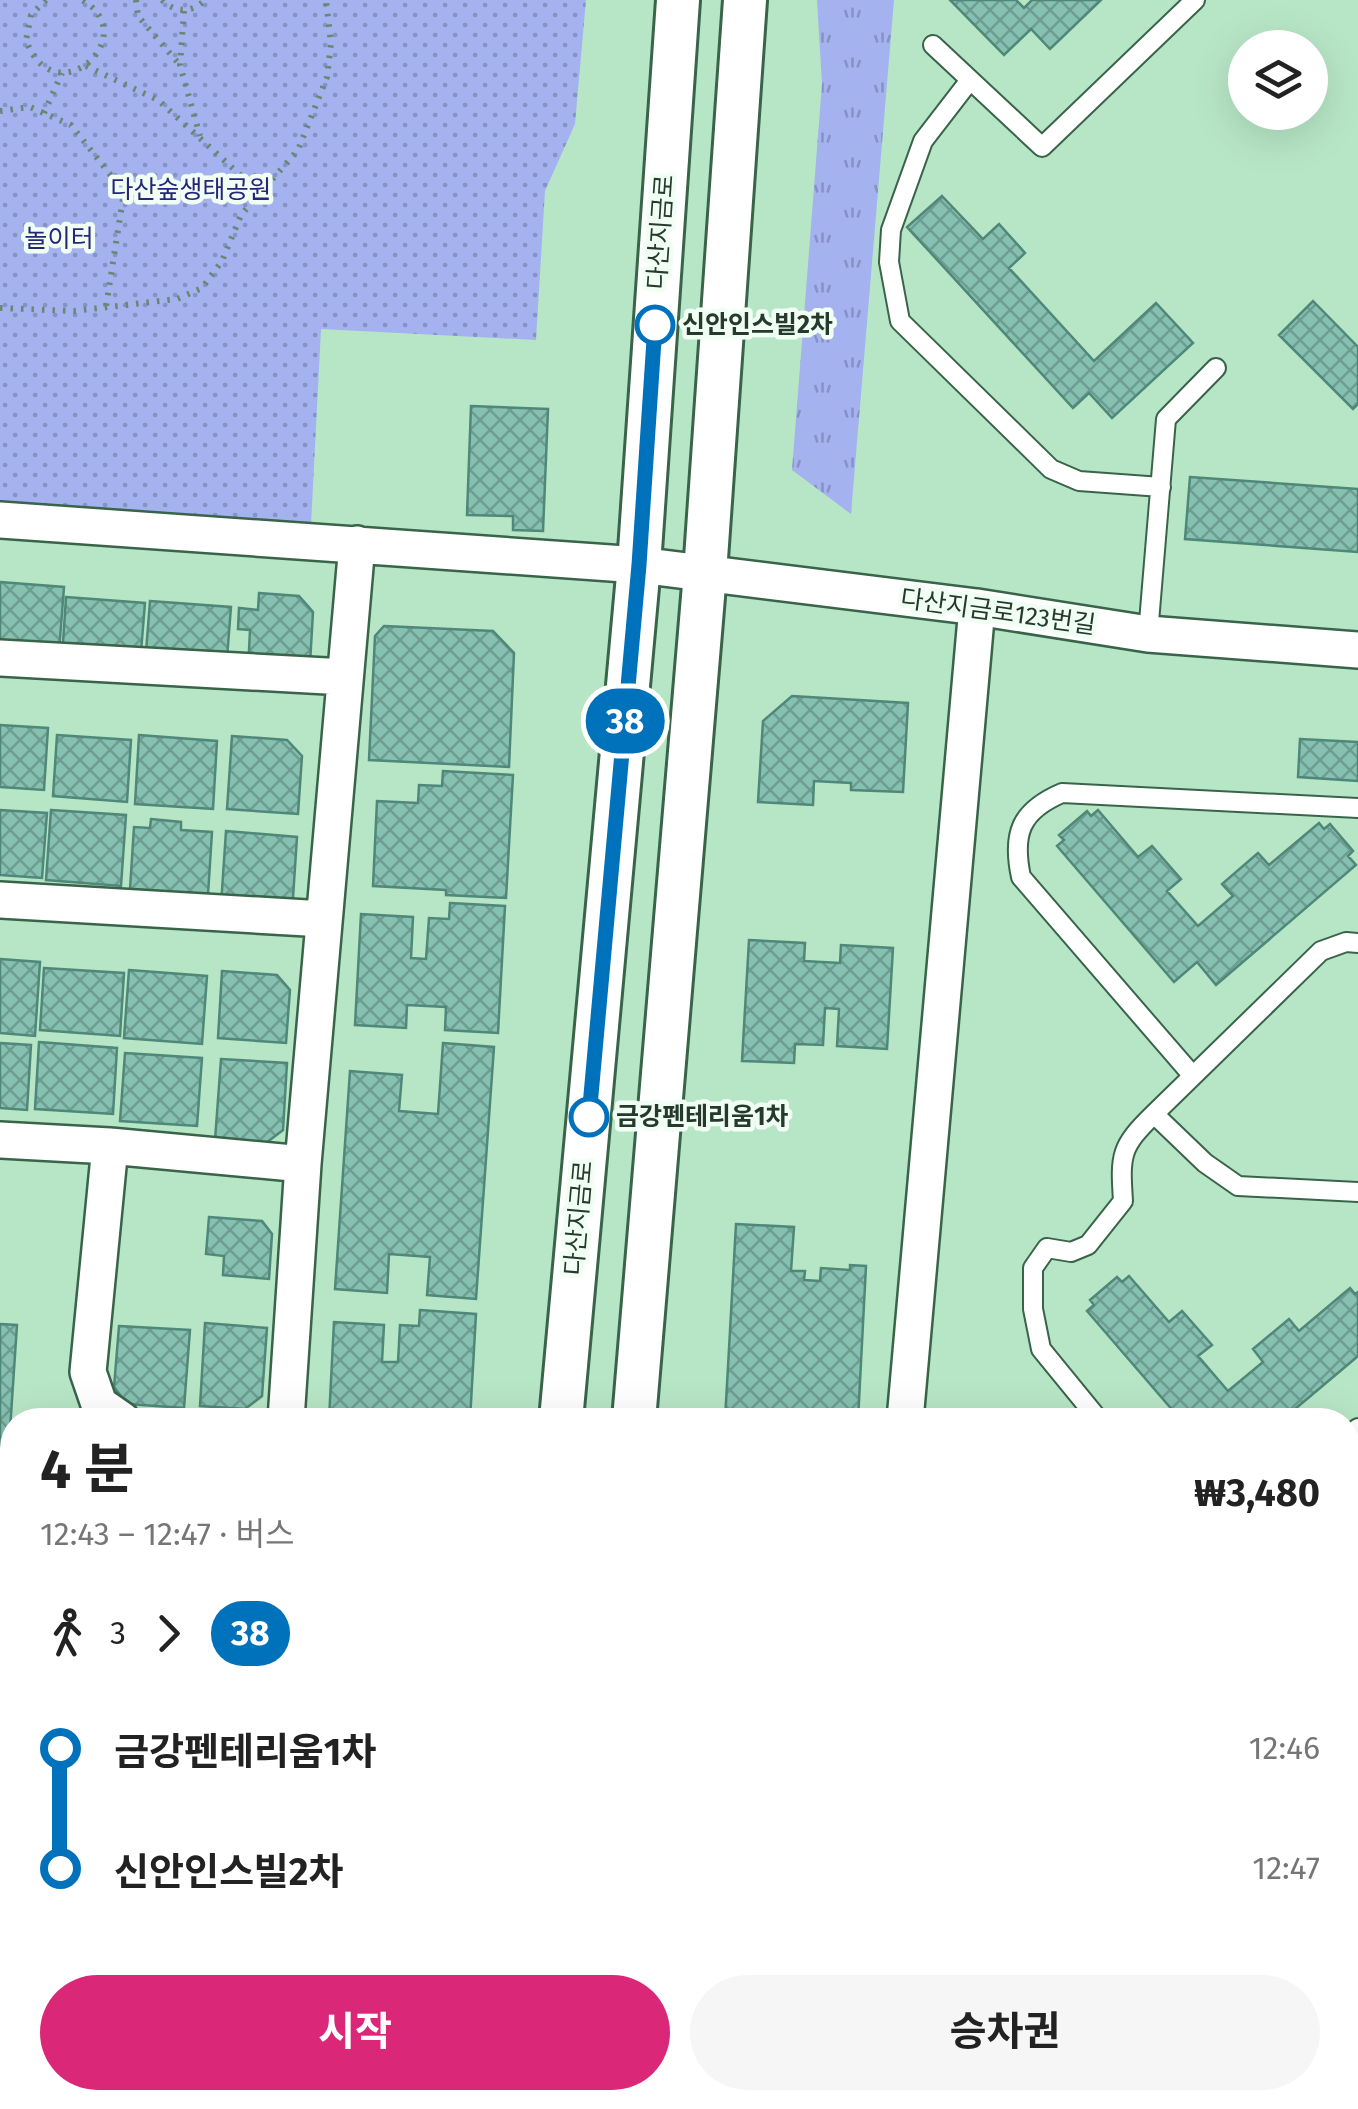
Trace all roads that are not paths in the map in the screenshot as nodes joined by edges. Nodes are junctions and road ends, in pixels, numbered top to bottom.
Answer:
1 (678, 0) edge
2 (745, 0) edge
3 (1195, 0) edge
4 (933, 45) dead end
5 (970, 80) junction
6 (1216, 368) dead end
7 (1162, 486) junction
8 (0, 520) edge
9 (357, 544) junction
10 (639, 565) junction
11 (705, 573) junction
12 (977, 607) junction
13 (1148, 634) junction
14 (1358, 650) edge
15 (0, 658) edge
16 (345, 677) junction
17 (1358, 808) edge
18 (0, 900) edge
19 (324, 919) junction
20 (1358, 943) edge
21 (1192, 1076) junction
22 (1154, 1114) junction
23 (0, 1140) edge
24 (110, 1146) junction
25 (303, 1164) junction
26 (1358, 1192) edge
27 (105, 1408) edge
28 (287, 1408) edge
29 (562, 1408) edge
30 (635, 1408) edge
31 (906, 1408) edge
32 (1089, 1408) edge

1 - 10 street, 다산지금로
2 - 11 street
3 - 5 lane
4 - 5 lane
5 - 7 lane
6 - 7 lane
7 - 13 lane
8 - 9 street, 다산지금로123번길
9 - 10 street, 다산지금로123번길
9 - 16 street
10 - 11 street, 다산지금로123번길
10 - 29 street, 다산지금로
11 - 12 street, 다산지금로123번길
11 - 30 street
12 - 13 street, 다산지금로123번길
12 - 31 street
13 - 14 street, 다산지금로123번길
15 - 16 street
16 - 19 street
17 - 21 lane
18 - 19 street
19 - 25 street
20 - 21 lane
21 - 22 lane
22 - 26 lane
22 - 32 lane
23 - 24 street
24 - 25 street
24 - 27 street
25 - 28 street

